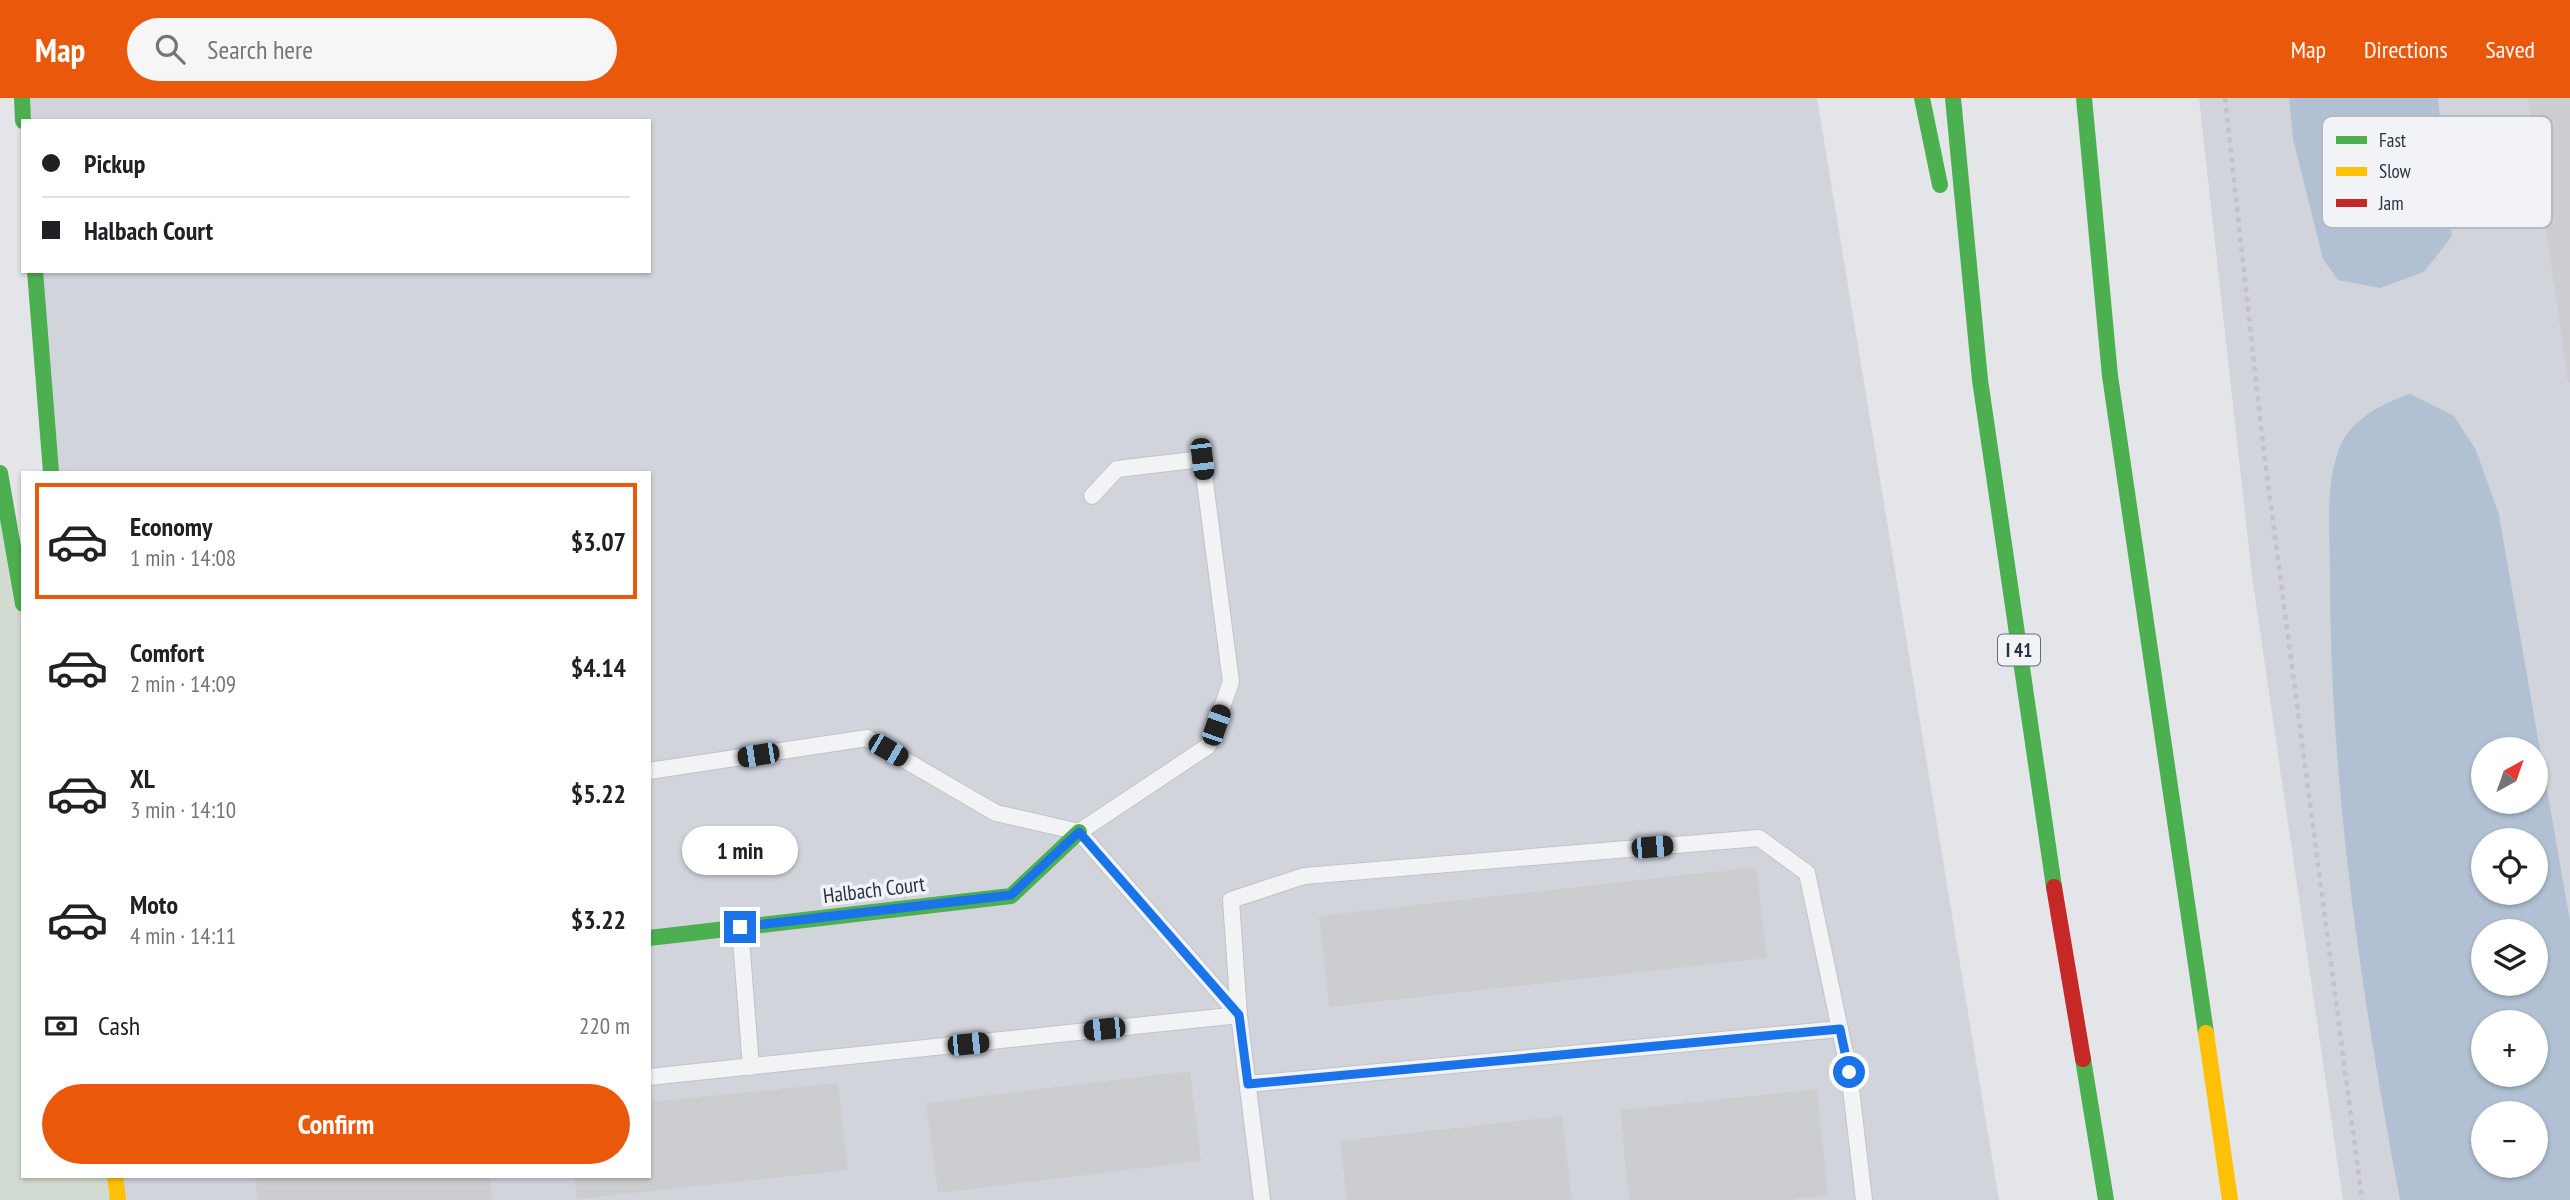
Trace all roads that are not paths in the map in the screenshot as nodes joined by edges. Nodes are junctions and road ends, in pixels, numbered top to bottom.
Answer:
1 (22, 98) edge
2 (1922, 98) edge
3 (1952, 98) edge
4 (2084, 98) edge
5 (23, 119) edge
6 (1944, 206) dead end
7 (1950, 232) dead end
8 (35, 273) edge
9 (1980, 380) junction
10 (51, 471) edge
11 (0, 473) edge
12 (1092, 496) dead end
13 (21, 593) edge
14 (651, 771) edge
15 (1079, 832) junction
16 (740, 927) junction
17 (651, 938) edge
18 (1239, 1015) junction
19 (1840, 1029) junction
20 (751, 1066) junction
21 (651, 1077) edge
22 (1248, 1084) junction
23 (115, 1178) edge
24 (118, 1200) edge
25 (1262, 1200) edge
26 (1864, 1200) edge
27 (2106, 1200) edge
28 (2230, 1200) edge

1 - 5 main road
2 - 6 main road
3 - 9 main road, I 41
4 - 28 main road
7 - 9 main road
8 - 10 main road
9 - 27 main road, I 41
11 - 13 main road
12 - 15 lane
14 - 15 lane
15 - 16 main road, Halbach Court
15 - 18 lane
16 - 17 main road, Halbach Court
16 - 20 lane
18 - 19 lane
18 - 20 lane
18 - 22 lane
19 - 22 lane
19 - 26 lane
20 - 21 lane
22 - 25 lane
23 - 24 main road

